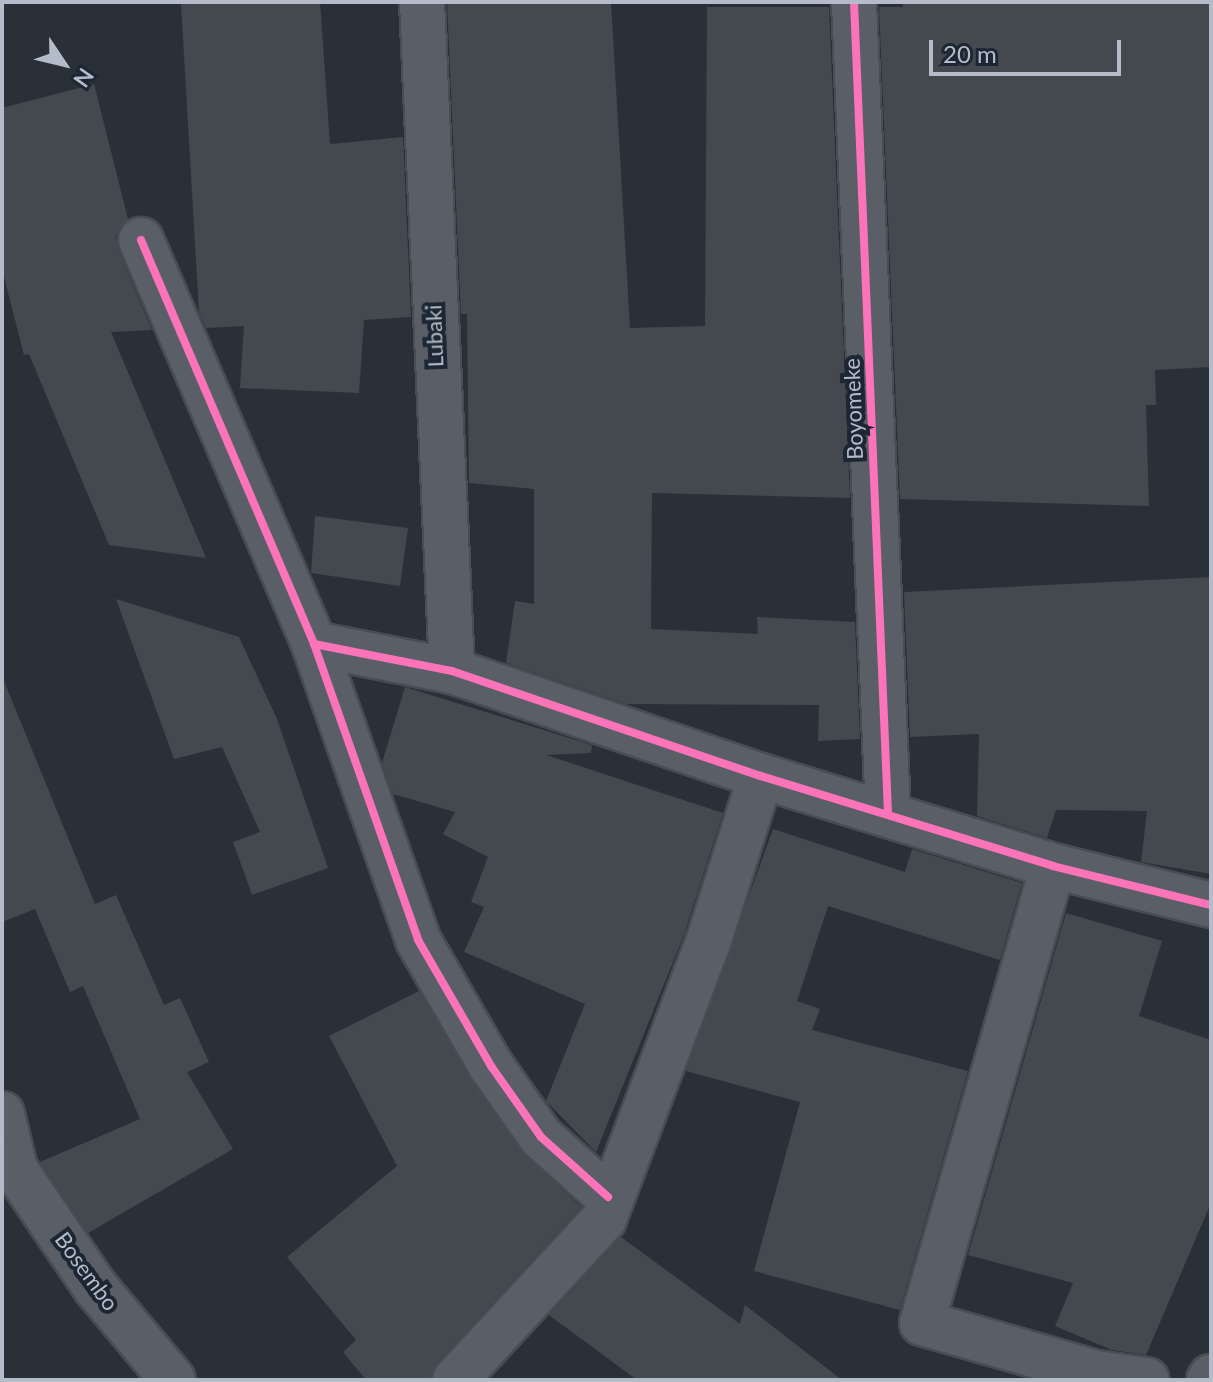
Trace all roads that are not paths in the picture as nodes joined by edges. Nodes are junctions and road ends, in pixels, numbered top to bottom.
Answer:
1 (422, 2) edge
2 (854, 2) edge
3 (141, 240) dead end
4 (314, 644) junction
5 (452, 671) junction
6 (761, 776) junction
7 (888, 814) junction
8 (1053, 866) junction
9 (1211, 905) edge
10 (2, 1114) edge
11 (8, 1165) edge
12 (608, 1197) junction
13 (173, 1380) edge
14 (455, 1380) edge
15 (1147, 1380) edge

1 - 5 street, Lubaki
2 - 7 street, Boyomeke
3 - 4 street
4 - 5 street
4 - 12 street
5 - 6 street
6 - 7 street
6 - 12 street
7 - 8 street
8 - 9 street
8 - 15 street
10 - 11 street
11 - 13 street, Bosembo
12 - 14 street

